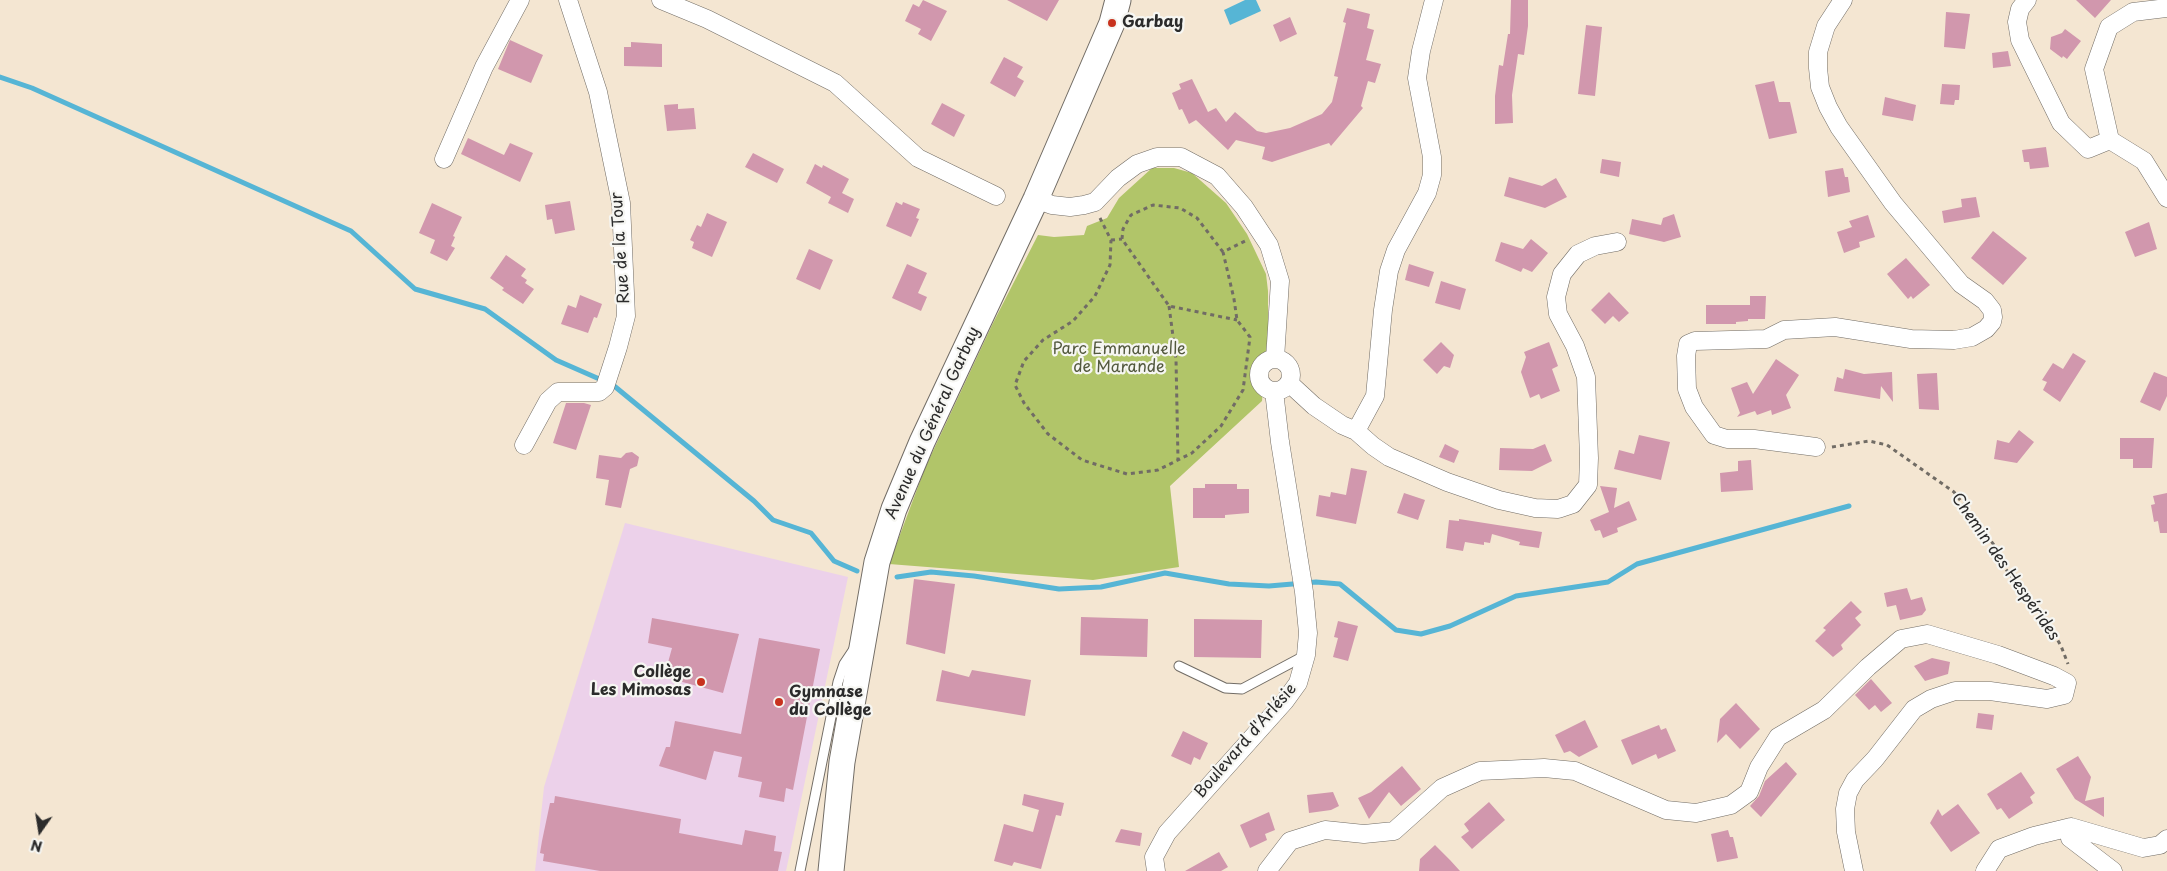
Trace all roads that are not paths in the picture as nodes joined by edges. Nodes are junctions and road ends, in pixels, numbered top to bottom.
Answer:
1 (520, 0) edge
2 (568, 0) edge
3 (661, 0) edge
4 (1118, 0) edge
5 (1434, 0) edge
6 (1844, 0) edge
7 (2027, 0) edge
8 (2167, 8) edge
9 (2110, 140) junction
10 (444, 159) dead end
11 (996, 196) dead end
12 (2167, 198) edge
13 (1036, 199) junction
14 (1618, 242) dead end
15 (1275, 359) junction
16 (1282, 387) junction
17 (1356, 431) junction
18 (524, 445) dead end
19 (1816, 447) road end
20 (863, 637) junction
21 (1306, 655) junction
22 (1179, 666) dead end
23 (2071, 827) junction
24 (2167, 840) edge
25 (800, 871) edge
26 (832, 871) edge
27 (1156, 871) edge
28 (1266, 871) edge
29 (1854, 871) edge
30 (1985, 871) edge
31 (2113, 871) edge

1 - 10 street
2 - 18 street, Rue de la Tour
3 - 11 street
4 - 13 main road, Avenue du Général Garbay
5 - 17 street
6 - 19 street
7 - 9 street
8 - 9 street
9 - 12 street
13 - 15 street
13 - 20 main road, Avenue du Général Garbay
14 - 17 street
15 - 16 street
15 - 16 street
16 - 17 street
16 - 21 street, Boulevard d'Arlésie
20 - 25 lane
20 - 26 main road, Avenue du Général Garbay
21 - 22 lane
21 - 27 street, Boulevard d'Arlésie
23 - 24 street
23 - 30 street
23 - 31 street
28 - 29 street

